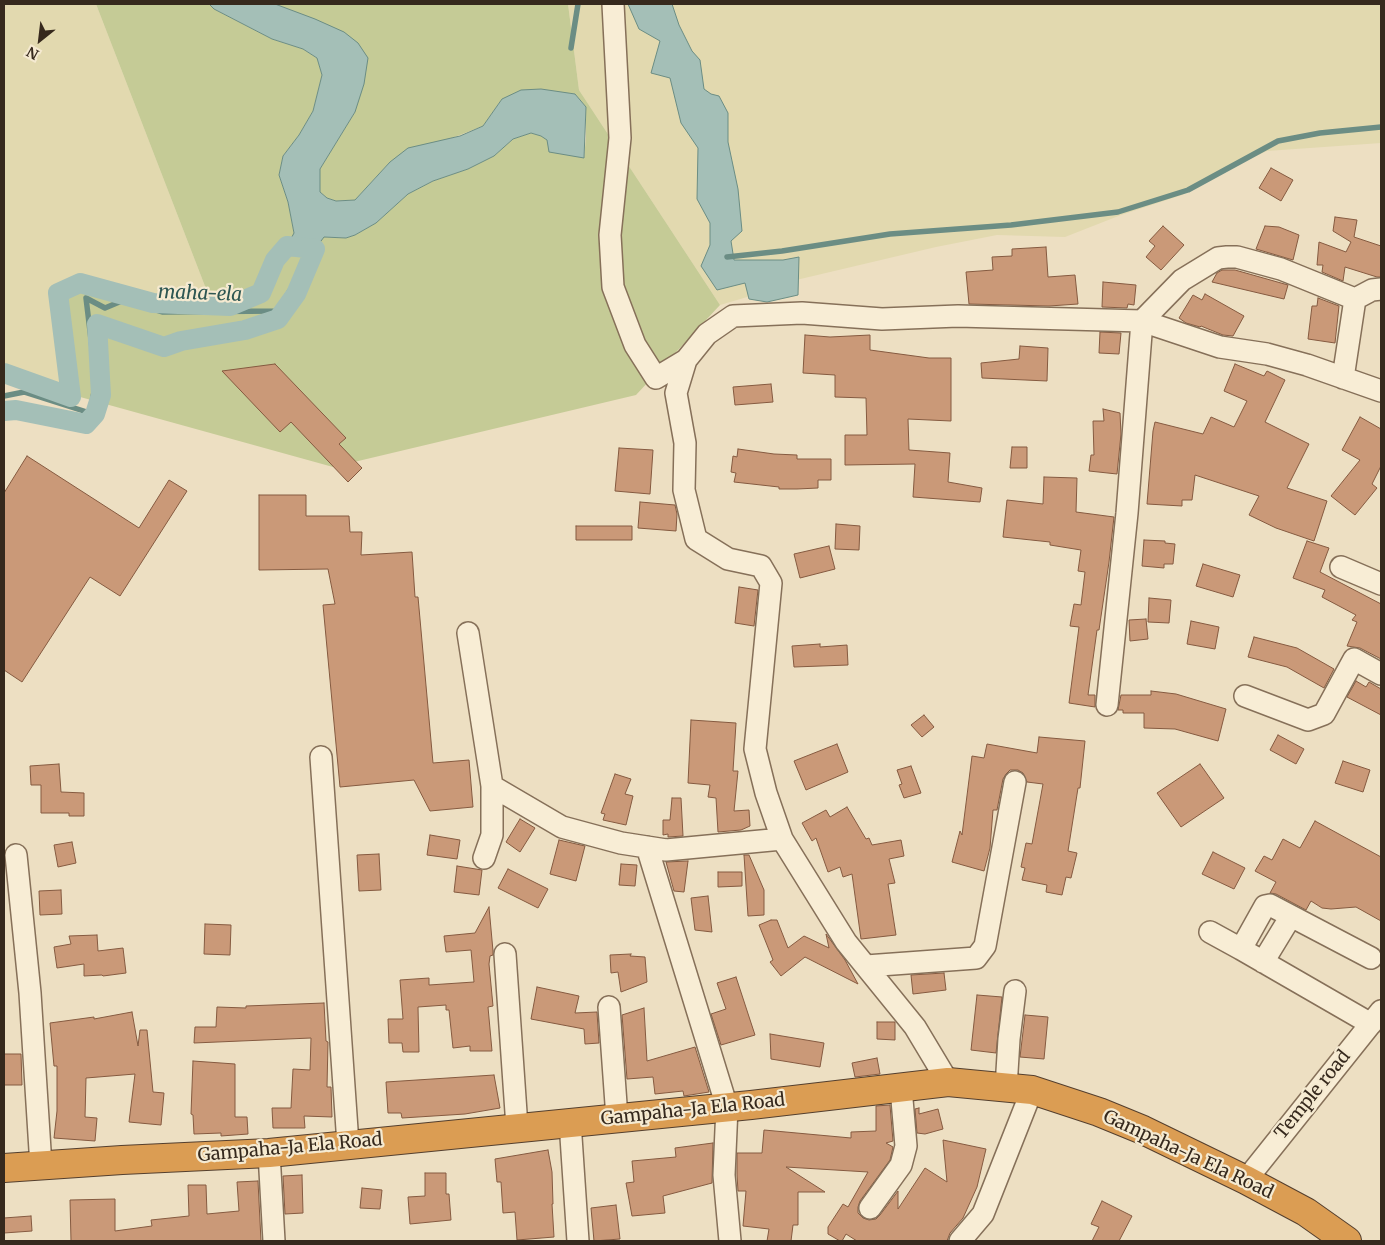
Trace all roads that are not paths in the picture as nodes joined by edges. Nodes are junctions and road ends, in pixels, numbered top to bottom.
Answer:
1 (613, 4) edge
2 (1381, 289) edge
3 (1355, 299) junction
4 (1142, 321) junction
5 (686, 360) junction
6 (1343, 378) junction
7 (1381, 392) edge
8 (1341, 567) dead end
9 (1381, 584) edge
10 (468, 633) dead end
11 (1381, 674) edge
12 (1245, 696) dead end
13 (1107, 705) dead end
14 (321, 757) dead end
15 (1015, 782) dead end
16 (492, 786) junction
17 (782, 839) junction
18 (647, 846) junction
19 (16, 855) dead end
20 (484, 858) dead end
21 (1291, 916) junction
22 (1210, 932) dead end
23 (1241, 949) junction
24 (505, 954) dead end
25 (1371, 958) dead end
26 (1263, 962) junction
27 (866, 966) junction
28 (1016, 991) dead end
29 (610, 1007) dead end
30 (1376, 1018) edge
31 (948, 1082) junction
32 (901, 1088) junction
33 (1019, 1089) junction
34 (728, 1107) junction
35 (617, 1118) junction
36 (570, 1122) junction
37 (517, 1127) junction
38 (348, 1144) junction
39 (269, 1153) junction
40 (41, 1166) junction
41 (4, 1168) edge
42 (1246, 1180) junction
43 (870, 1208) dead end
44 (274, 1241) edge
45 (578, 1241) edge
46 (730, 1241) edge
47 (960, 1241) edge
48 (1347, 1241) edge

1 - 5 street
2 - 3 street
3 - 4 street
3 - 6 street
4 - 5 street
4 - 6 street
4 - 13 street
5 - 17 street
6 - 7 street
8 - 9 street
10 - 16 street
11 - 12 street
14 - 38 street
15 - 27 street
16 - 18 street
16 - 20 street
17 - 18 street
17 - 27 street
18 - 34 street
19 - 40 street
21 - 23 street
21 - 25 street
21 - 26 street
22 - 23 street
23 - 26 street
24 - 37 street
26 - 30 street
27 - 31 street
28 - 33 street
29 - 35 street
30 - 42 street, Temple road
31 - 32 highway, Gampaha-Ja Ela Road
31 - 33 highway, Gampaha-Ja Ela Road
32 - 34 highway, Gampaha-Ja Ela Road
32 - 43 street
33 - 42 highway, Gampaha-Ja Ela Road
33 - 47 street
34 - 35 highway, Gampaha-Ja Ela Road
34 - 46 street
35 - 36 highway, Gampaha-Ja Ela Road
36 - 37 highway, Gampaha-Ja Ela Road
36 - 45 street
37 - 38 highway, Gampaha-Ja Ela Road
38 - 39 highway, Gampaha-Ja Ela Road
39 - 40 highway, Gampaha-Ja Ela Road
39 - 44 street
40 - 41 highway, Gampaha-Ja Ela Road
42 - 48 highway, Gampaha-Ja Ela Road

